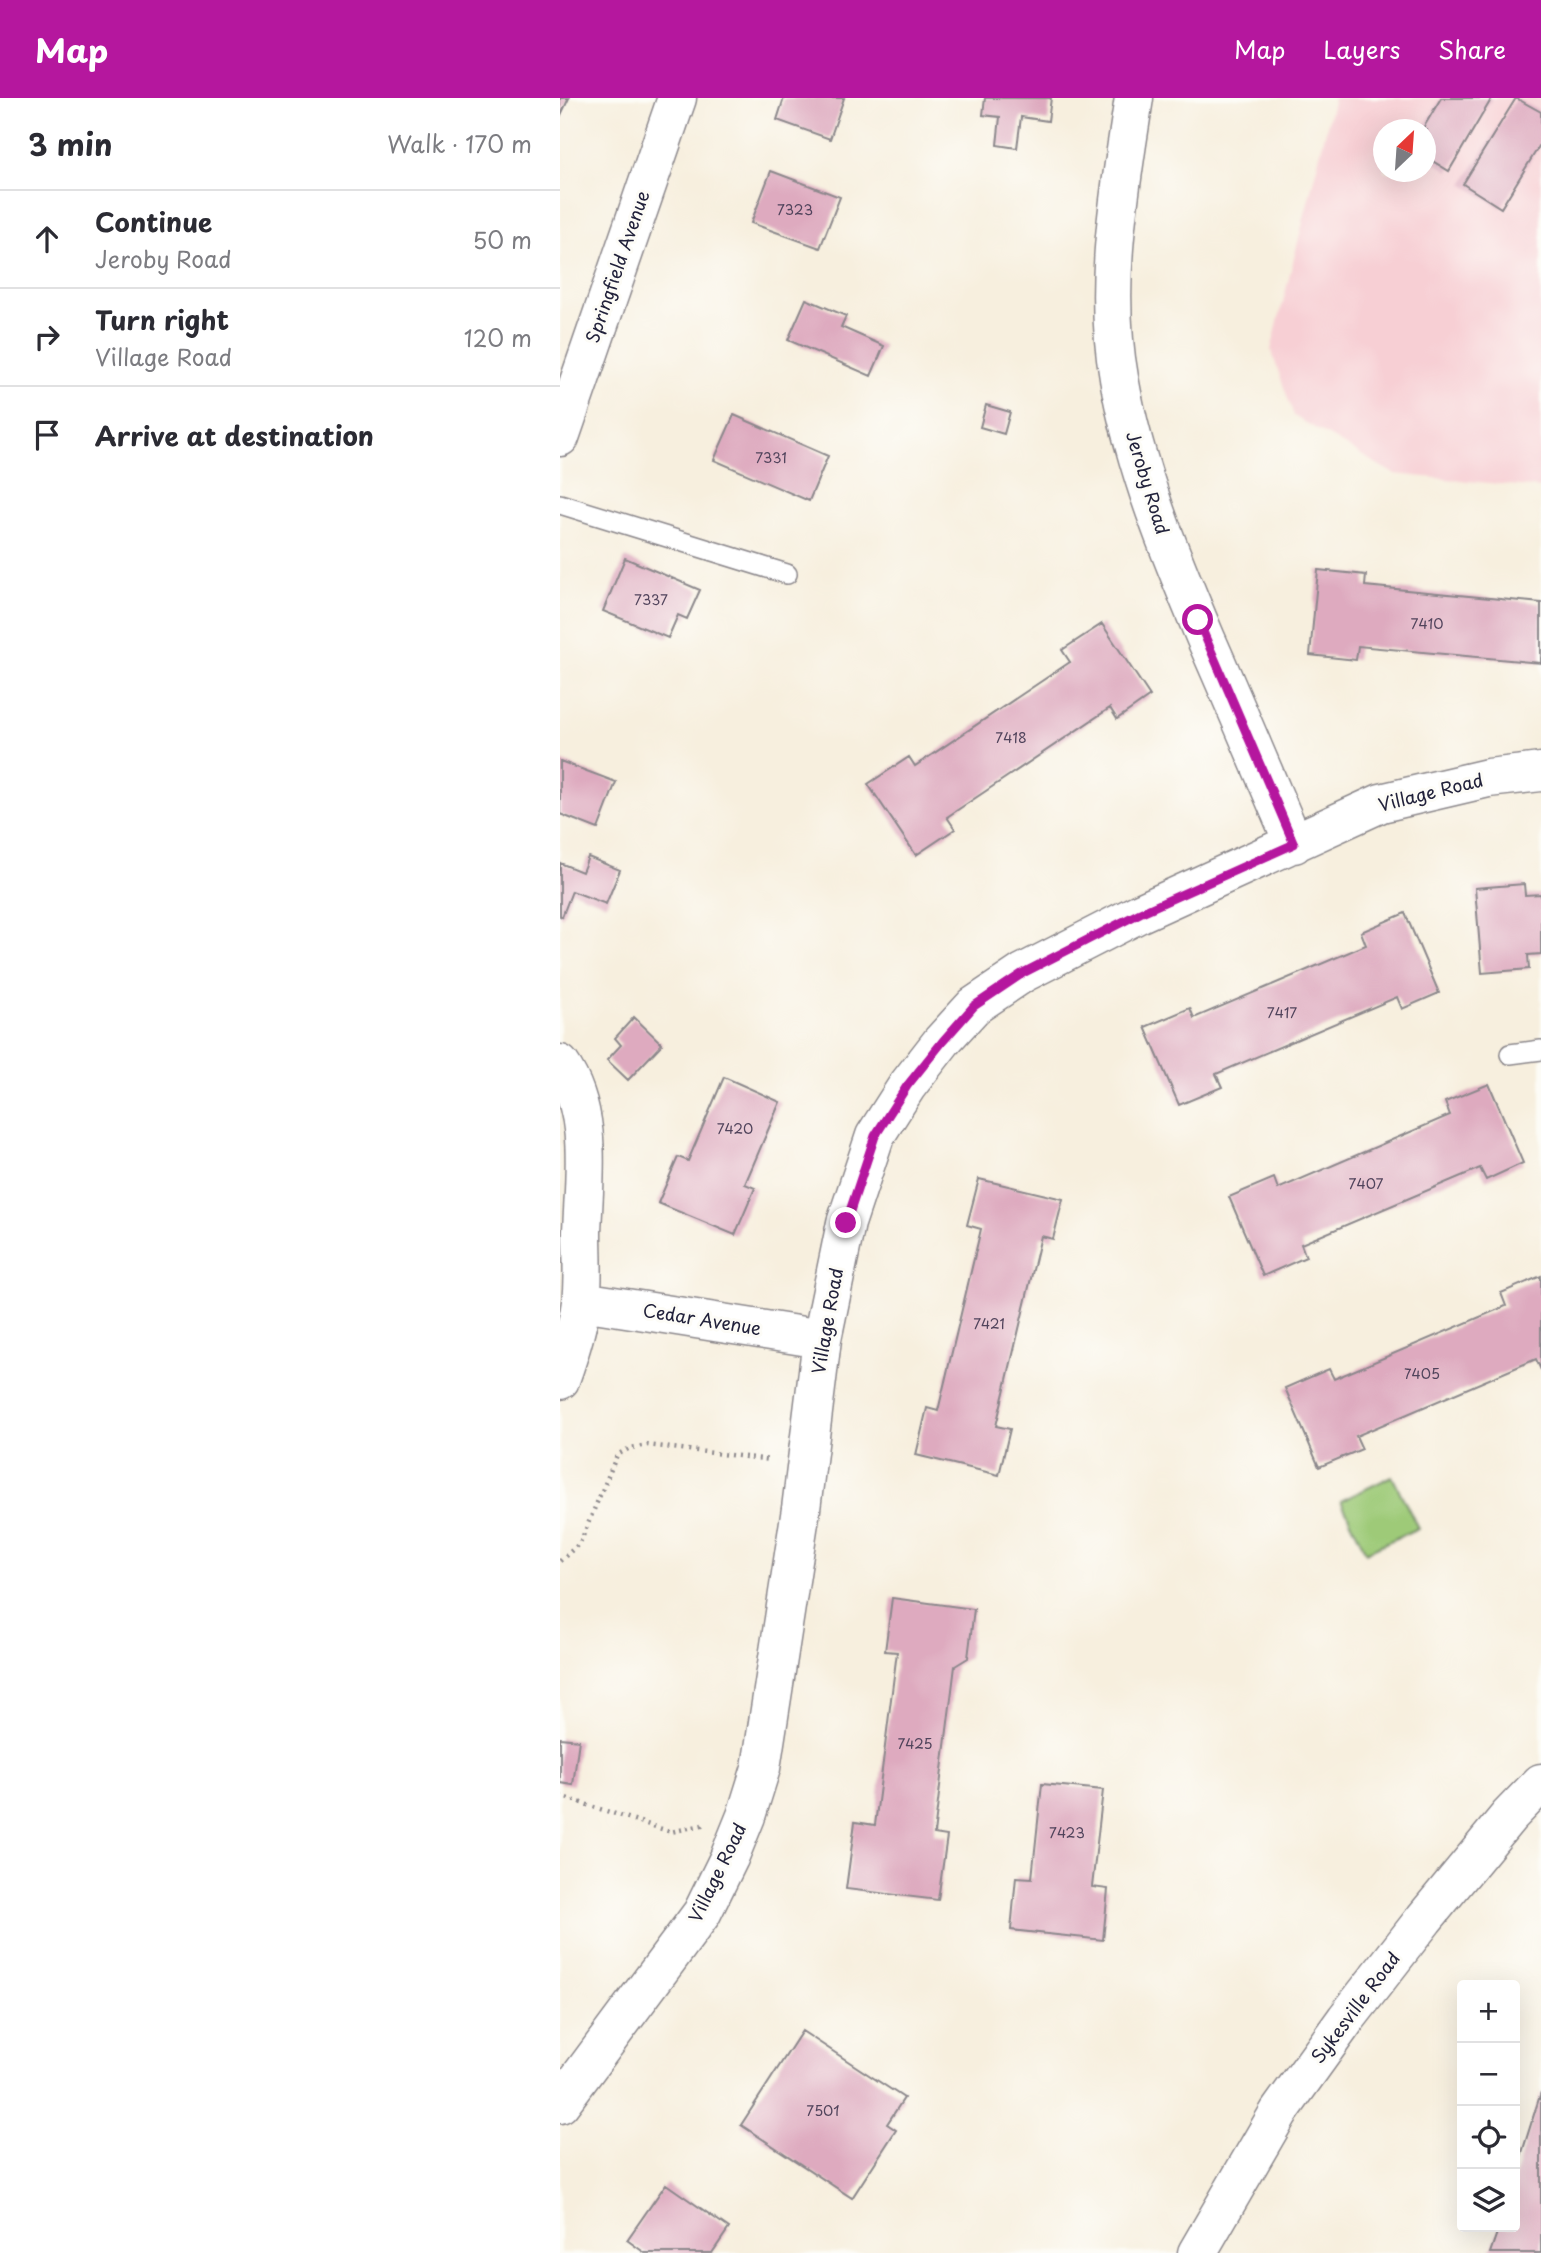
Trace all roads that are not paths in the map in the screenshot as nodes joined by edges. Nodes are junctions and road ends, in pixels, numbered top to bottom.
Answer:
1 (677, 98) edge
2 (1134, 98) edge
3 (571, 370) edge
4 (560, 437) edge
5 (560, 504) edge
6 (788, 575) dead end
7 (1541, 772) edge
8 (1294, 844) junction
9 (1541, 1050) edge
10 (1510, 1054) dead end
11 (560, 1064) edge
12 (582, 1301) junction
13 (822, 1339) junction
14 (560, 1380) edge
15 (1541, 1783) edge
16 (560, 2104) edge
17 (1197, 2253) edge

1 - 3 street, Springfield Avenue
2 - 8 street, Jeroby Road
3 - 4 street, Springfield Avenue
5 - 6 lane
7 - 8 street, Village Road
8 - 13 street, Village Road
9 - 10 lane
11 - 12 street
12 - 13 street, Cedar Avenue
12 - 14 street
13 - 16 street, Village Road
15 - 17 street, Sykesville Road

